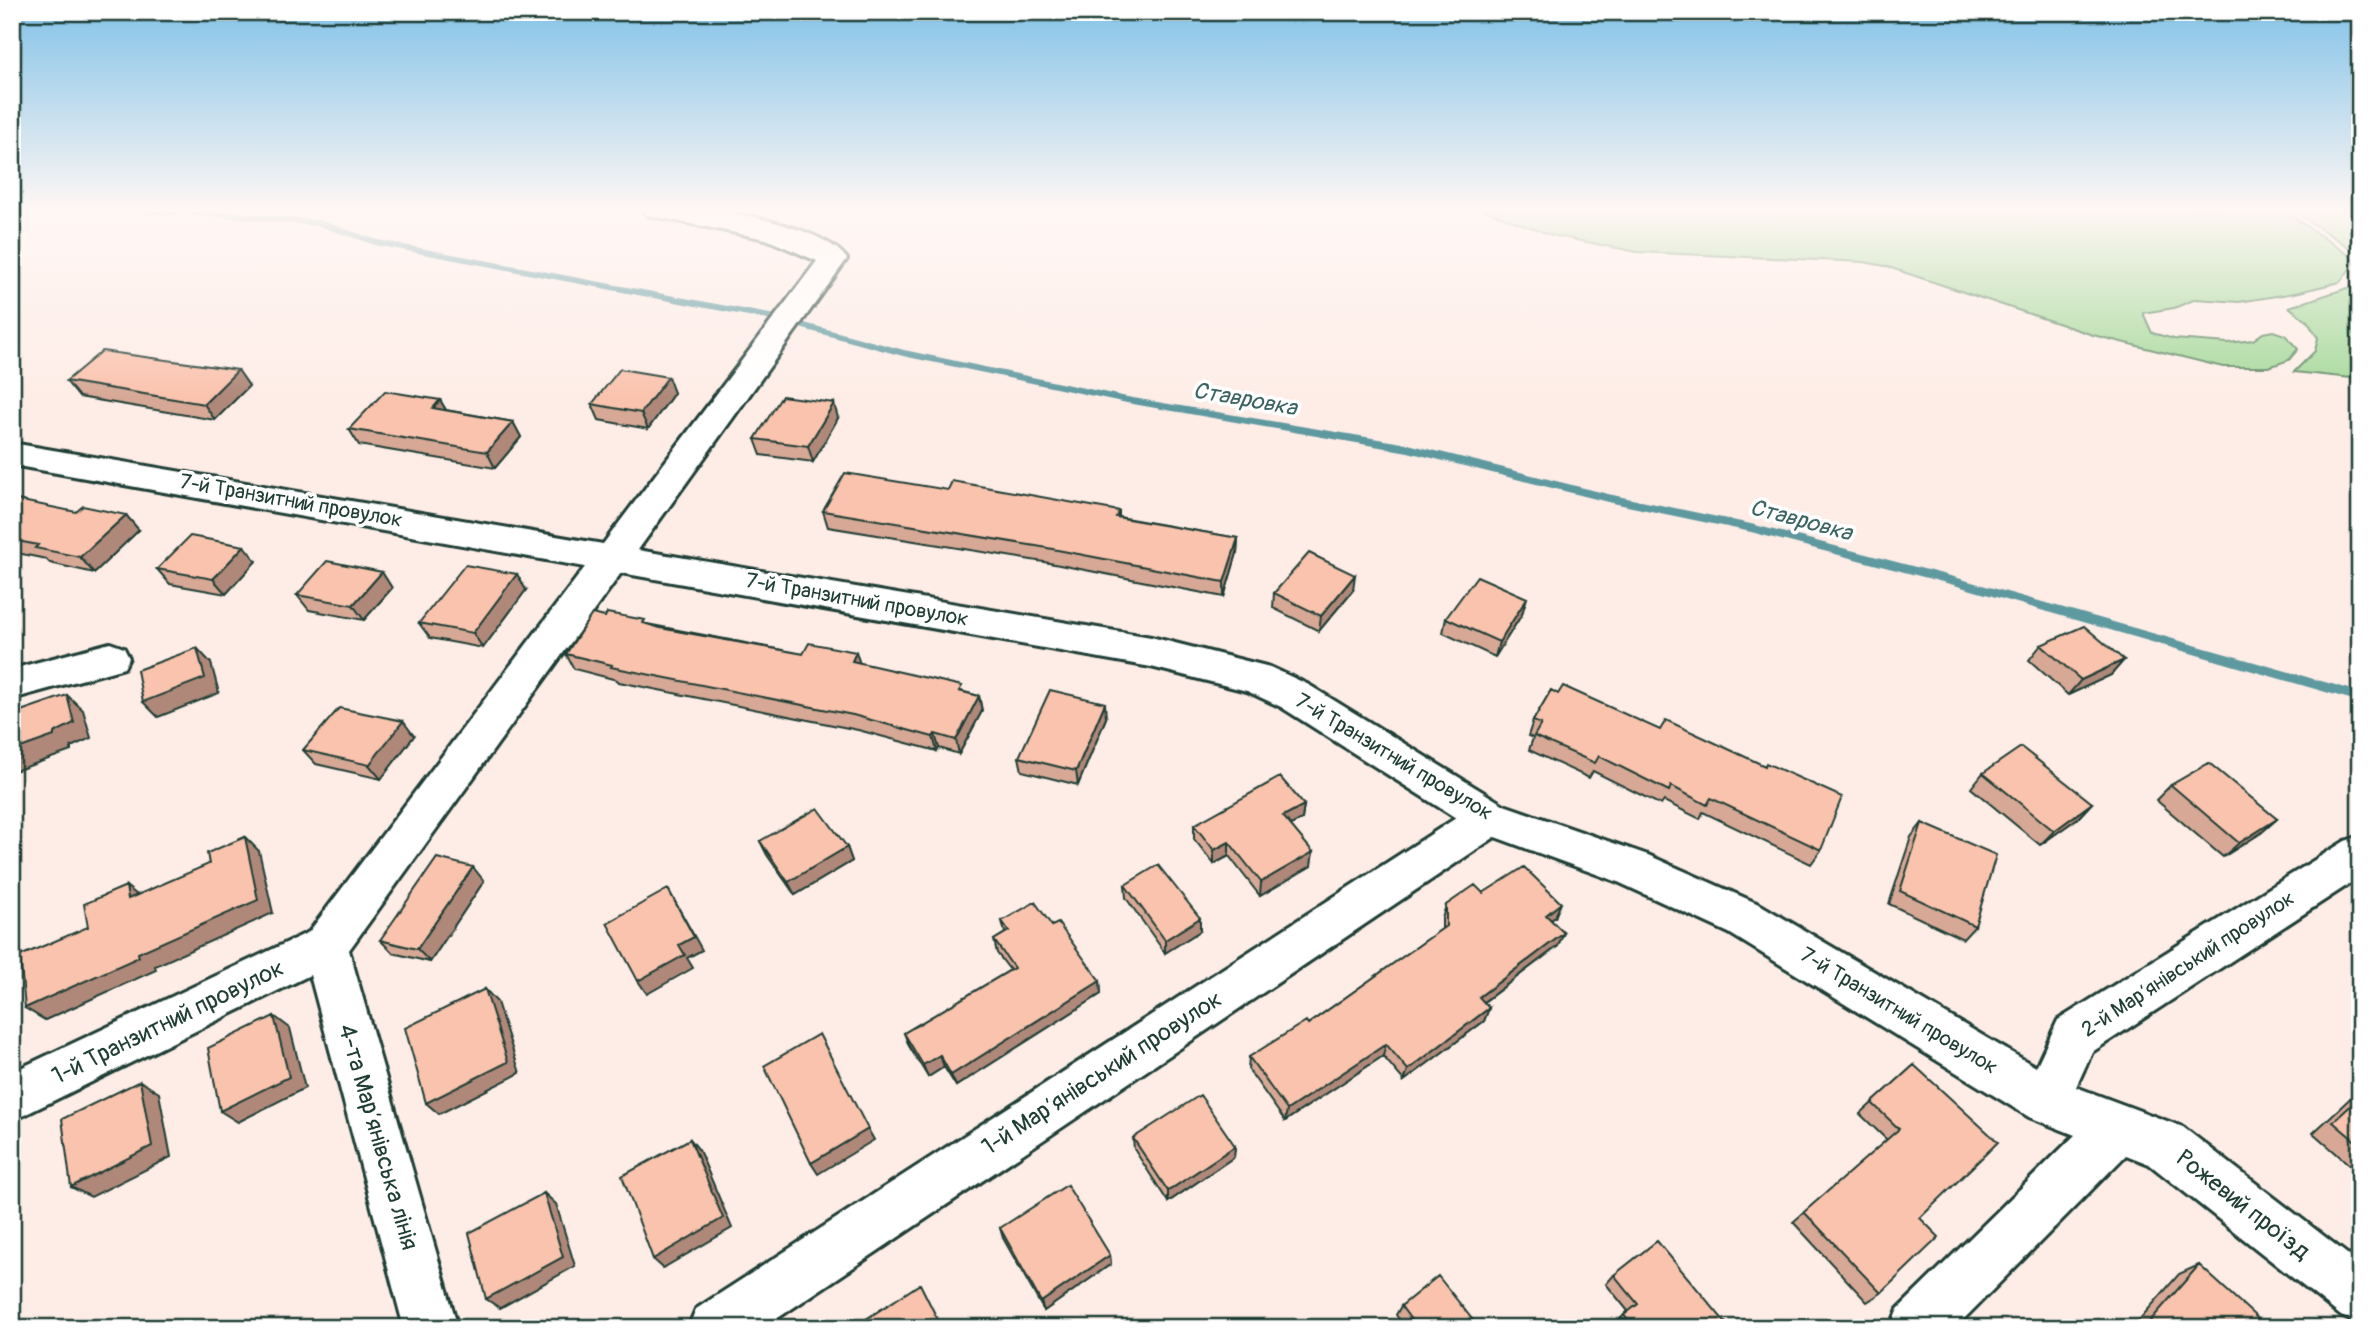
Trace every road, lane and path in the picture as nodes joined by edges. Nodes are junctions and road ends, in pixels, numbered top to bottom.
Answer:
1 (824, 272) edge
2 (12, 454) edge
3 (612, 556) junction
4 (110, 658) dead end
5 (12, 684) edge
6 (1490, 818) junction
7 (2360, 853) edge
8 (325, 946) junction
9 (12, 1097) edge
10 (2046, 1100) junction
11 (2117, 1129) junction
12 (2360, 1297) edge
13 (431, 1328) edge
14 (715, 1328) edge
15 (1917, 1328) edge

1 - 3 street
2 - 3 street, 7-й Транзитний провулок
3 - 6 street, 7-й Транзитний провулок
3 - 8 street
4 - 5 street
6 - 10 street, 7-й Транзитний провулок
6 - 14 street, 1-й Марʼянівський провулок
7 - 10 street, 2-й Марʼянівський провулок
8 - 9 street, 1-й Транзитний провулок
8 - 13 street, 4-та Марʼянівська лінія
10 - 11 street, 7-й Транзитний провулок
11 - 12 street, Рожевий проїзд
11 - 15 street

